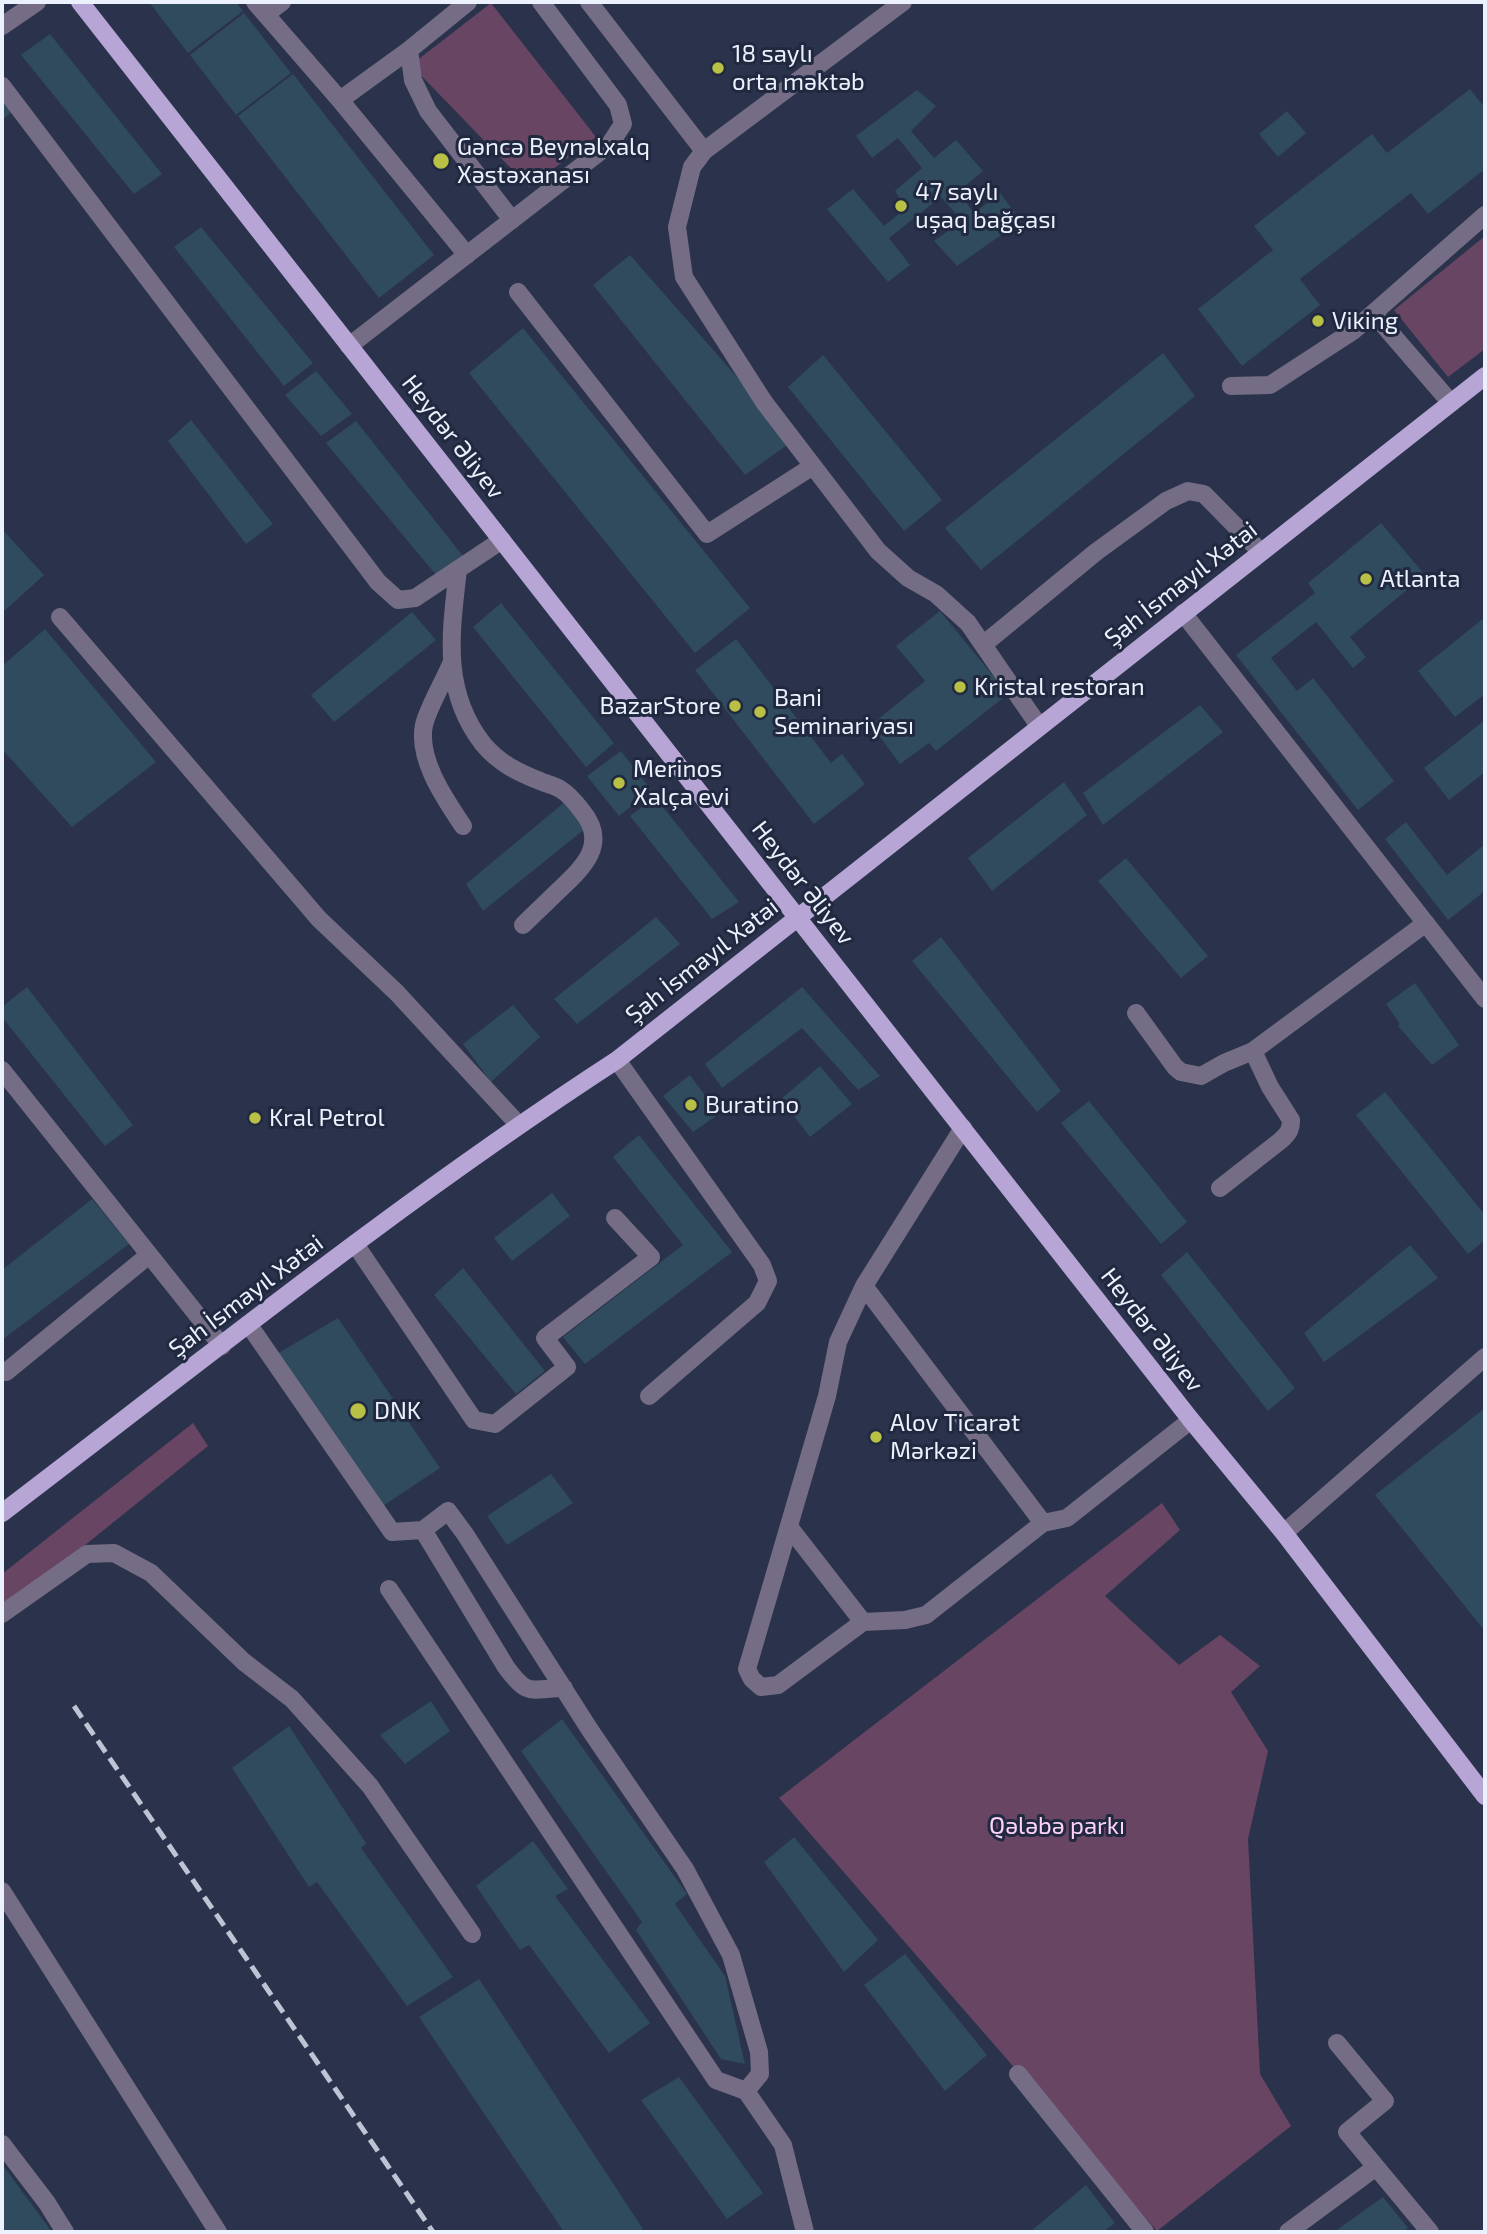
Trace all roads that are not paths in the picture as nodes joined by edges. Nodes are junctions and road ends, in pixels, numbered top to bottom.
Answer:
1 (37, 2) edge
2 (80, 2) edge
3 (282, 2) edge
4 (468, 2) edge
5 (541, 2) edge
6 (589, 2) edge
7 (903, 2) edge
8 (261, 8) edge
9 (2, 26) edge
10 (409, 50) junction
11 (2, 86) edge
12 (340, 100) junction
13 (705, 151) junction
14 (1485, 215) edge
15 (512, 220) junction
16 (467, 255) junction
17 (518, 292) dead end
18 (1374, 314) junction
19 (349, 346) junction
20 (1485, 376) edge
21 (1231, 386) dead end
22 (1451, 403) junction
23 (813, 466) junction
24 (502, 540) junction
25 (1261, 552) junction
26 (458, 569) junction
27 (1183, 613) junction
28 (60, 617) dead end
29 (984, 644) junction
30 (451, 664) junction
31 (1039, 726) junction
32 (463, 826) dead end
33 (798, 916) junction
34 (1426, 923) junction
35 (523, 925) dead end
36 (1485, 999) edge
37 (1136, 1013) dead end
38 (1252, 1051) junction
39 (617, 1060) junction
40 (2, 1070) edge
41 (518, 1124) junction
42 (963, 1128) junction
43 (1220, 1188) dead end
44 (615, 1218) dead end
45 (355, 1244) junction
46 (149, 1255) junction
47 (864, 1286) junction
48 (249, 1325) junction
49 (222, 1346) junction
50 (1485, 1357) edge
51 (6, 1372) dead end
52 (649, 1395) dead end
53 (1191, 1420) junction
54 (2, 1513) edge
55 (1044, 1522) junction
56 (790, 1528) junction
57 (423, 1530) junction
58 (1284, 1533) junction
59 (389, 1589) dead end
60 (2, 1614) edge
61 (863, 1622) junction
62 (564, 1688) junction
63 (1485, 1796) edge
64 (2, 1891) edge
65 (472, 1934) dead end
66 (1337, 2043) dead end
67 (1018, 2074) dead end
68 (746, 2091) junction
69 (2, 2144) edge
70 (1376, 2167) junction
71 (65, 2232) edge
72 (218, 2232) edge
73 (805, 2232) edge
74 (1145, 2232) edge
75 (1288, 2232) edge
76 (1430, 2232) edge

1 - 9 street
2 - 19 main road, Heydər Əliyev
3 - 8 street
4 - 10 street
5 - 15 street
6 - 13 street
7 - 13 street
8 - 12 street
10 - 12 street
10 - 15 street
11 - 26 street
12 - 16 street
13 - 23 street
14 - 18 street
15 - 16 street
16 - 19 street
17 - 23 street
18 - 21 street
18 - 22 street
19 - 24 main road, Heydər Əliyev
20 - 22 main road, Şah İsmayıl Xətai
22 - 25 main road, Şah İsmayıl Xətai
23 - 29 street
24 - 26 street
24 - 33 main road, Heydər Əliyev
25 - 27 main road, Şah İsmayıl Xətai
25 - 29 street
26 - 30 street
27 - 31 main road, Şah İsmayıl Xətai
27 - 34 street
28 - 41 street
29 - 31 street
30 - 32 street
30 - 35 street
31 - 33 main road, Şah İsmayıl Xətai
33 - 39 main road, Şah İsmayıl Xətai
33 - 42 main road, Heydər Əliyev
34 - 36 street
34 - 38 street
37 - 38 street
38 - 43 street
39 - 41 main road, Şah İsmayıl Xətai
39 - 52 street
40 - 46 street
41 - 45 main road, Şah İsmayıl Xətai
42 - 47 street
42 - 53 main road, Heydər Əliyev
44 - 45 street
45 - 48 main road, Şah İsmayıl Xətai
46 - 49 street
46 - 51 street
47 - 55 street
47 - 56 street
48 - 49 main road, Şah İsmayıl Xətai
48 - 57 street
49 - 54 main road, Şah İsmayıl Xətai
50 - 58 street
53 - 55 street
53 - 58 main road, Heydər Əliyev
55 - 61 street
56 - 61 street
56 - 61 street
57 - 62 street
57 - 62 street
58 - 63 main road, Heydər Əliyev
59 - 68 street
60 - 65 street
62 - 68 street
64 - 72 street
66 - 70 street
67 - 74 street
68 - 73 street
69 - 71 street
70 - 75 street
70 - 76 street

